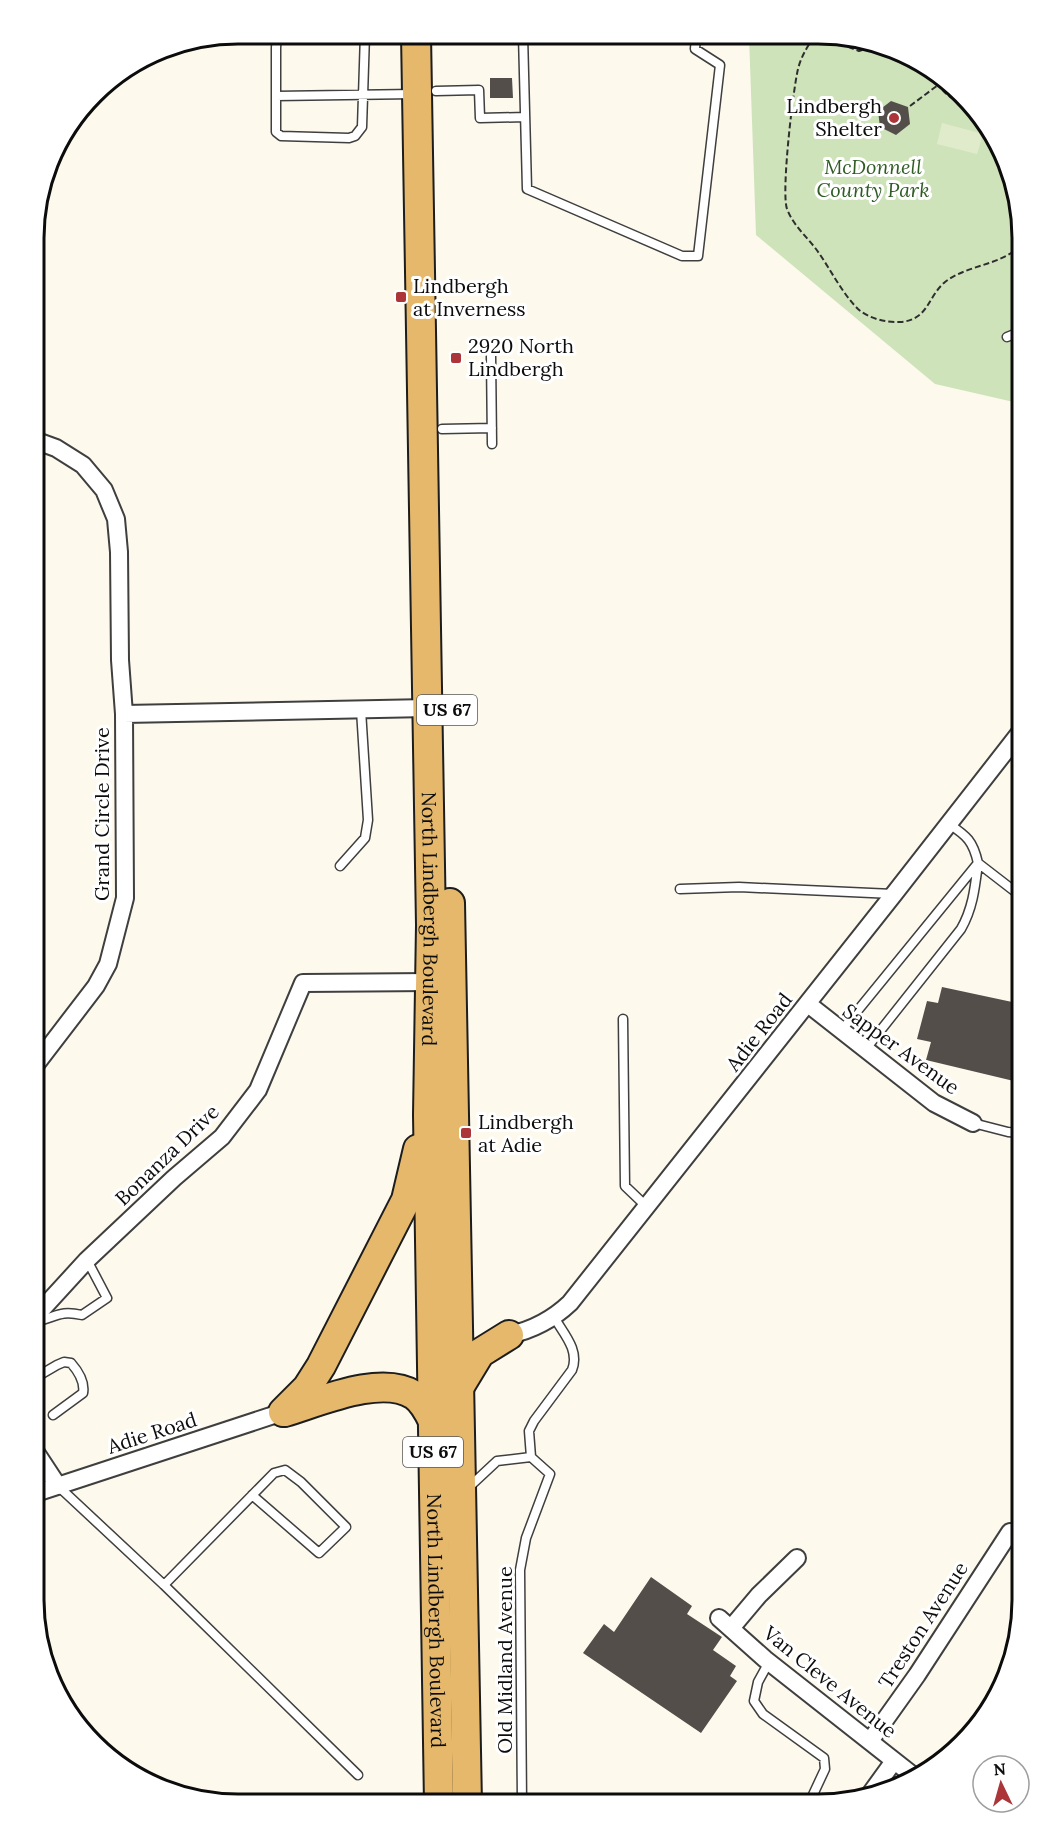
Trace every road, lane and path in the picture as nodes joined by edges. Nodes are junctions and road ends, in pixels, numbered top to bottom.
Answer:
1 (276, 44) edge
2 (365, 44) edge
3 (418, 44) edge
4 (434, 44) edge
5 (523, 44) edge
6 (695, 44) edge
7 (809, 44) edge
8 (844, 45) edge
9 (864, 49) edge
10 (938, 85) edge
11 (940, 87) edge
12 (427, 93) junction
13 (363, 95) junction
14 (276, 96) junction
15 (952, 98) edge
16 (910, 106) dead end
17 (525, 117) junction
18 (1012, 252) edge
19 (1012, 335) edge
20 (1007, 337) dead end
21 (491, 356) dead end
22 (492, 428) junction
23 (442, 429) junction
24 (44, 444) edge
25 (492, 444) dead end
26 (428, 708) junction
27 (361, 710) junction
28 (124, 714) junction
29 (1012, 743) edge
30 (949, 824) junction
31 (978, 863) junction
32 (340, 866) dead end
33 (680, 889) dead end
34 (1012, 889) edge
35 (894, 894) junction
36 (431, 982) junction
37 (808, 1004) junction
38 (623, 1019) dead end
39 (841, 1031) junction
40 (865, 1050) junction
41 (44, 1054) edge
42 (428, 1115) junction
43 (972, 1122) joint
44 (1011, 1132) edge
45 (647, 1207) junction
46 (87, 1260) junction
47 (458, 1302) junction
48 (44, 1309) edge
49 (554, 1317) junction
50 (44, 1319) edge
51 (509, 1335) junction
52 (44, 1374) edge
53 (460, 1386) junction
54 (284, 1412) junction
55 (52, 1415) dead end
56 (433, 1421) junction
57 (531, 1457) junction
58 (44, 1465) edge
59 (58, 1486) junction
60 (44, 1490) edge
61 (462, 1494) junction
62 (252, 1495) junction
63 (1010, 1532) dead end
64 (797, 1558) dead end
65 (164, 1585) junction
66 (769, 1662) junction
67 (870, 1741) junction
68 (894, 1761) junction
69 (909, 1772) edge
70 (358, 1775) dead end
71 (877, 1785) edge
72 (437, 1794) edge
73 (467, 1794) edge
74 (522, 1794) edge
75 (815, 1794) edge

1 - 14 lane
2 - 13 lane
3 - 12 highway, North Lindbergh Boulevard / US 67
4 - 12 highway, North Lindbergh Boulevard / US 67
5 - 17 lane
6 - 17 lane
7 - 18 path
8 - 9 path
10 - 16 path
11 - 15 path
12 - 13 lane
12 - 17 lane
12 - 23 highway, North Lindbergh Boulevard / US 67
12 - 26 highway, North Lindbergh Boulevard / US 67
13 - 14 lane
13 - 14 lane
19 - 20 lane
21 - 22 lane
22 - 23 lane
22 - 25 lane
23 - 47 highway, North Lindbergh Boulevard / US 67
24 - 28 street, Grand Circle Drive
26 - 27 street, Grand Circle Drive
26 - 36 highway, North Lindbergh Boulevard / US 67
27 - 28 street, Grand Circle Drive
27 - 32 lane
28 - 41 street, Grand Circle Drive
29 - 30 street, Adie Road
30 - 31 lane
30 - 35 street, Adie Road
31 - 34 lane
31 - 39 lane
31 - 40 lane
33 - 35 lane
35 - 37 street, Adie Road
36 - 42 highway, North Lindbergh Boulevard / US 67
36 - 46 street, Bonanza Drive
37 - 39 street, Sapper Avenue
37 - 45 street, Adie Road
38 - 45 lane
39 - 40 street, Sapper Avenue
40 - 43 street, Sapper Avenue
42 - 54 highway
42 - 56 highway, North Lindbergh Boulevard / US 67
43 - 44 lane
45 - 49 street, Adie Road
46 - 48 street, Bonanza Drive
46 - 50 lane
47 - 51 highway
47 - 53 highway, North Lindbergh Boulevard / US 67
49 - 51 street, Adie Road
49 - 57 lane
51 - 53 highway
52 - 55 lane
53 - 61 highway, North Lindbergh Boulevard / US 67
54 - 56 highway
54 - 59 street, Adie Road
56 - 72 highway, North Lindbergh Boulevard / US 67
57 - 61 lane
57 - 74 lane, Old Midland Avenue
58 - 59 street
59 - 60 street, Adie Road
59 - 65 lane
61 - 73 highway, North Lindbergh Boulevard / US 67
62 - 62 lane
62 - 65 lane
63 - 67 street, Treston Avenue
64 - 66 street, Van Cleve Avenue
65 - 70 lane
66 - 67 street, Van Cleve Avenue
66 - 75 lane
67 - 68 street, Van Cleve Avenue
68 - 69 street, Van Cleve Avenue
68 - 71 street

